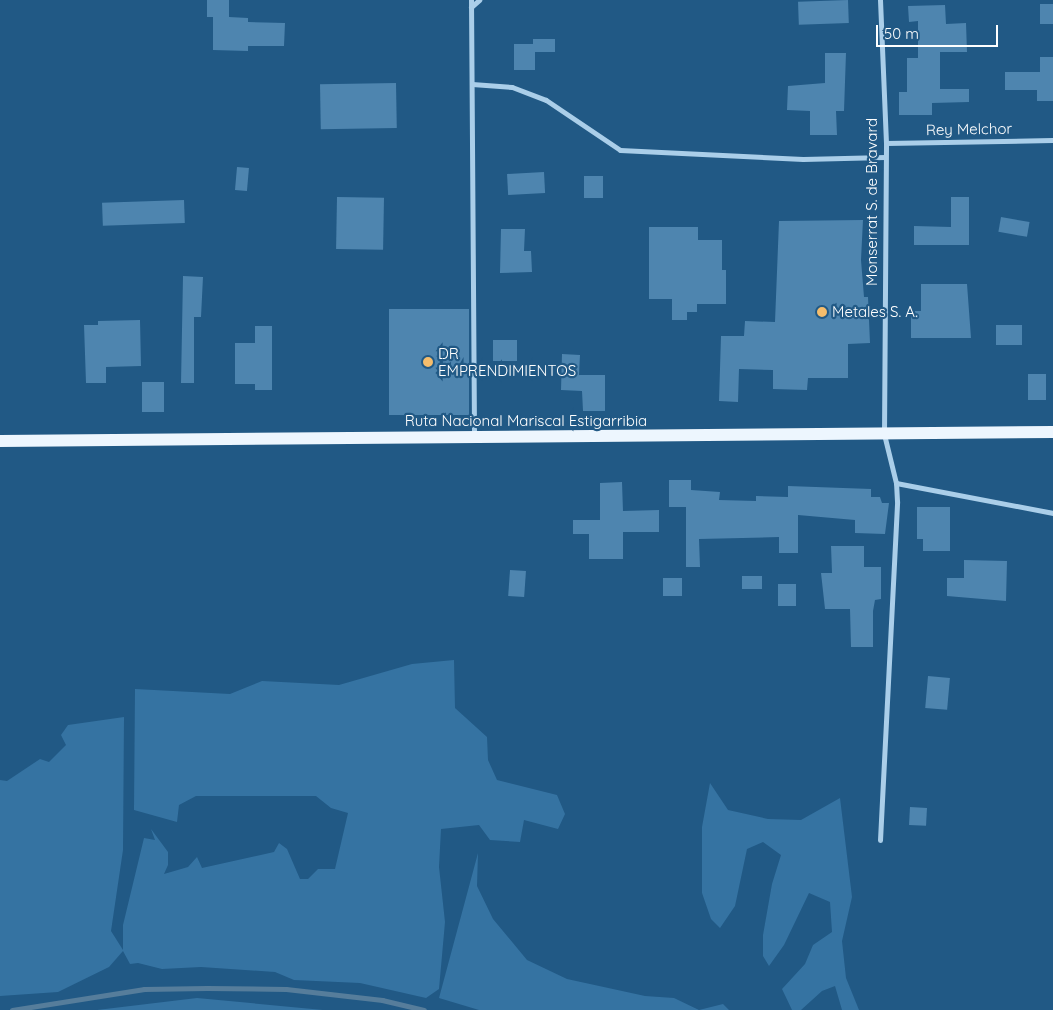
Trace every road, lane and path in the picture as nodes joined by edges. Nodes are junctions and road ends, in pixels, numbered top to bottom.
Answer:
1 (471, 0) edge
2 (479, 0) edge
3 (880, 0) edge
4 (471, 7) junction
5 (472, 84) junction
6 (1053, 140) edge
7 (886, 143) junction
8 (885, 157) junction
9 (1053, 432) edge
10 (884, 434) junction
11 (474, 438) junction
12 (0, 441) edge
13 (896, 483) junction
14 (1053, 513) edge
15 (880, 840) dead end

1 - 4 street
2 - 4 street
3 - 7 street, Monserrat S. de Bravard
4 - 5 street
5 - 8 street
5 - 11 street
6 - 7 street, Rey Melchor
7 - 8 street, Monserrat S. de Bravard
8 - 10 street, Monserrat S. de Bravard
9 - 10 main road, Ruta Nacional Mariscal Estigarribia
10 - 11 main road, Ruta Nacional Mariscal Estigarribia
10 - 13 street, Monserrat S. de Bravard
11 - 12 main road, Ruta Nacional Mariscal Estigarribia
13 - 14 street
13 - 15 street, Monserrat S. de Bravard

